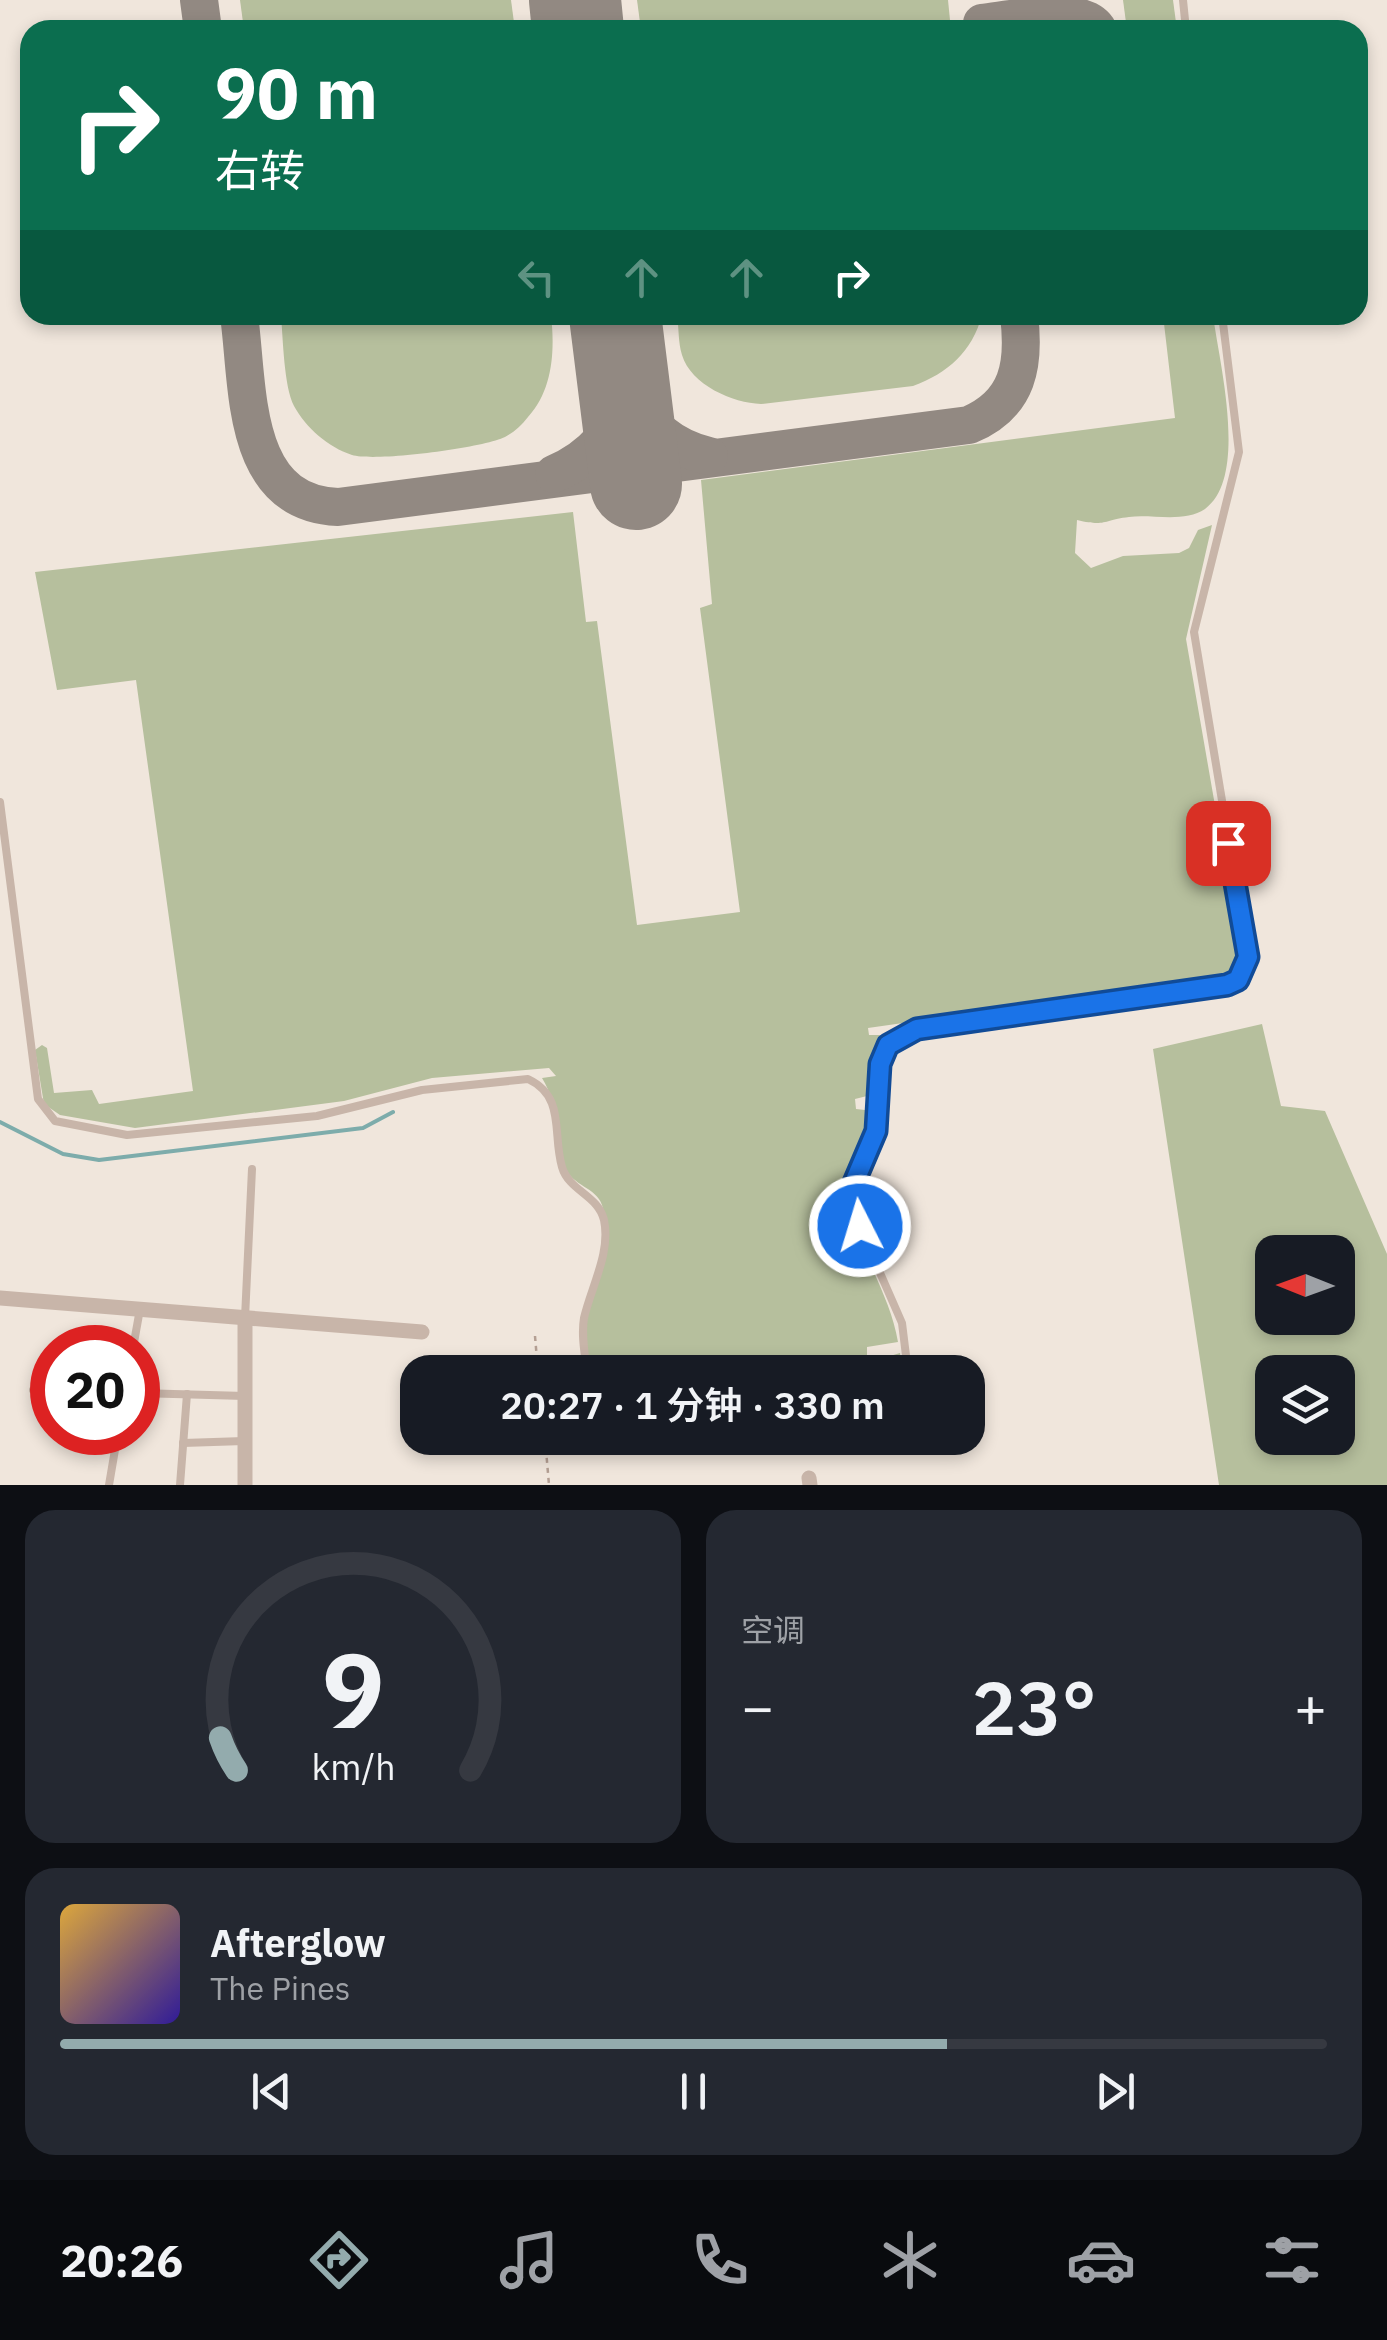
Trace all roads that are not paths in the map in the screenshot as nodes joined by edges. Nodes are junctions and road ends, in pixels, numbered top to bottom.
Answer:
1 (1223, 325) edge
2 (0, 802) edge
3 (252, 1169) dead end
4 (0, 1298) edge
5 (140, 1309) junction
6 (245, 1318) junction
7 (138, 1325) edge
8 (422, 1332) dead end
9 (585, 1355) edge
10 (906, 1355) edge
11 (160, 1394) edge
12 (187, 1394) junction
13 (245, 1396) junction
14 (183, 1442) junction
15 (245, 1442) junction
16 (114, 1455) edge
17 (109, 1485) edge
18 (180, 1485) edge
19 (244, 1485) edge

1 - 10 lane
2 - 9 lane
3 - 6 lane
4 - 5 street
5 - 6 street
5 - 7 lane
6 - 8 street
6 - 13 street
11 - 12 lane
12 - 13 lane
12 - 14 lane
13 - 15 street
14 - 15 lane
14 - 18 lane
15 - 19 street
16 - 17 lane

